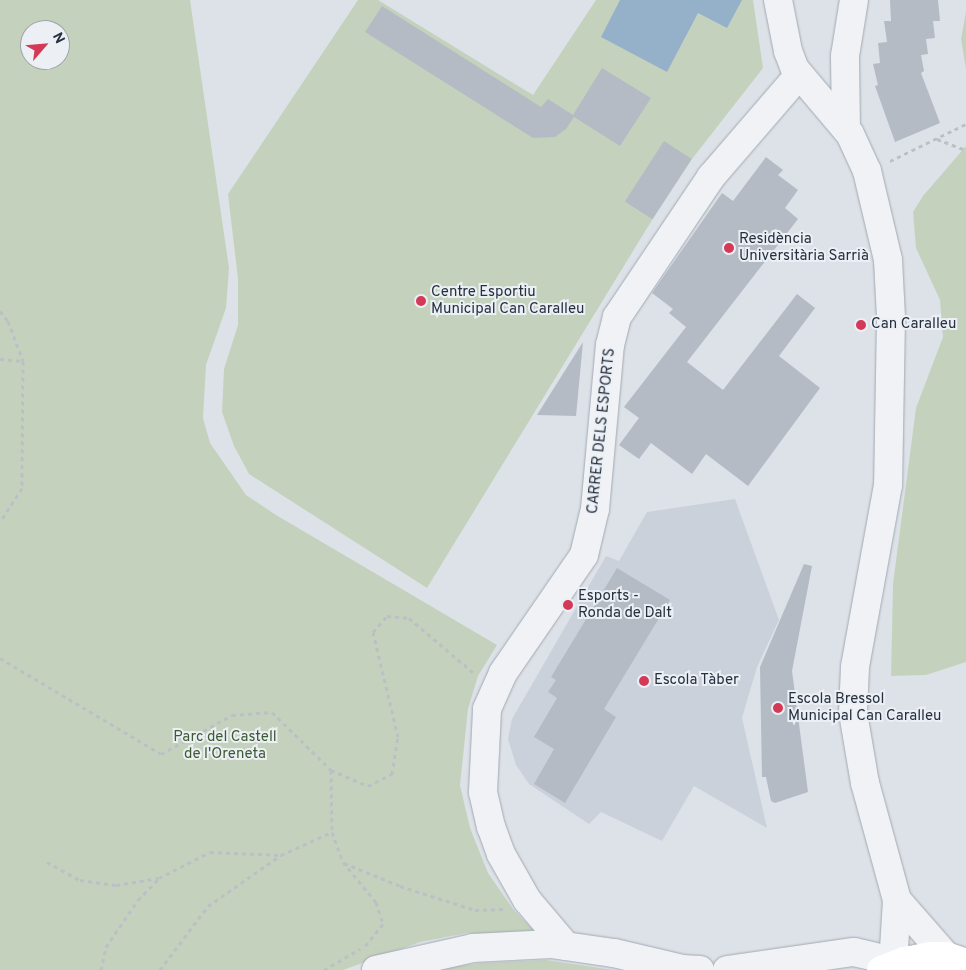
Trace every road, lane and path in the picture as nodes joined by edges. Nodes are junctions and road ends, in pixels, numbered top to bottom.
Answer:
1 (778, 0) edge
2 (854, 0) edge
3 (799, 74) junction
4 (966, 124) edge
5 (846, 129) junction
6 (936, 139) junction
7 (966, 150) edge
8 (881, 165) dead end
9 (0, 311) edge
10 (0, 359) edge
11 (23, 361) junction
12 (0, 523) edge
13 (0, 658) edge
14 (496, 690) junction
15 (331, 770) junction
16 (332, 832) junction
17 (281, 855) junction
18 (47, 862) dead end
19 (343, 862) junction
20 (159, 878) junction
21 (527, 900) junction
22 (897, 900) junction
23 (566, 946) junction
24 (956, 960) edge
25 (887, 967) edge
26 (101, 970) edge
27 (160, 970) edge
28 (324, 970) edge
29 (376, 970) edge
30 (700, 970) edge
31 (727, 970) edge

1 - 3 street
2 - 5 street
3 - 5 street
3 - 14 street, CARRER DELS ESPORTS
4 - 6 path
5 - 22 street
6 - 7 path
6 - 8 path
9 - 11 path
10 - 11 path
11 - 12 path
13 - 15 path
14 - 15 path
14 - 21 street, CARRER DELS ESPORTS
15 - 16 path
16 - 17 path
16 - 19 path
17 - 20 path
17 - 27 path
18 - 20 path
19 - 21 path
19 - 28 path
20 - 26 path
21 - 23 street, CARRER DELS ESPORTS
22 - 24 street
22 - 25 street
23 - 29 street
23 - 30 street
24 - 25 street
25 - 31 street

